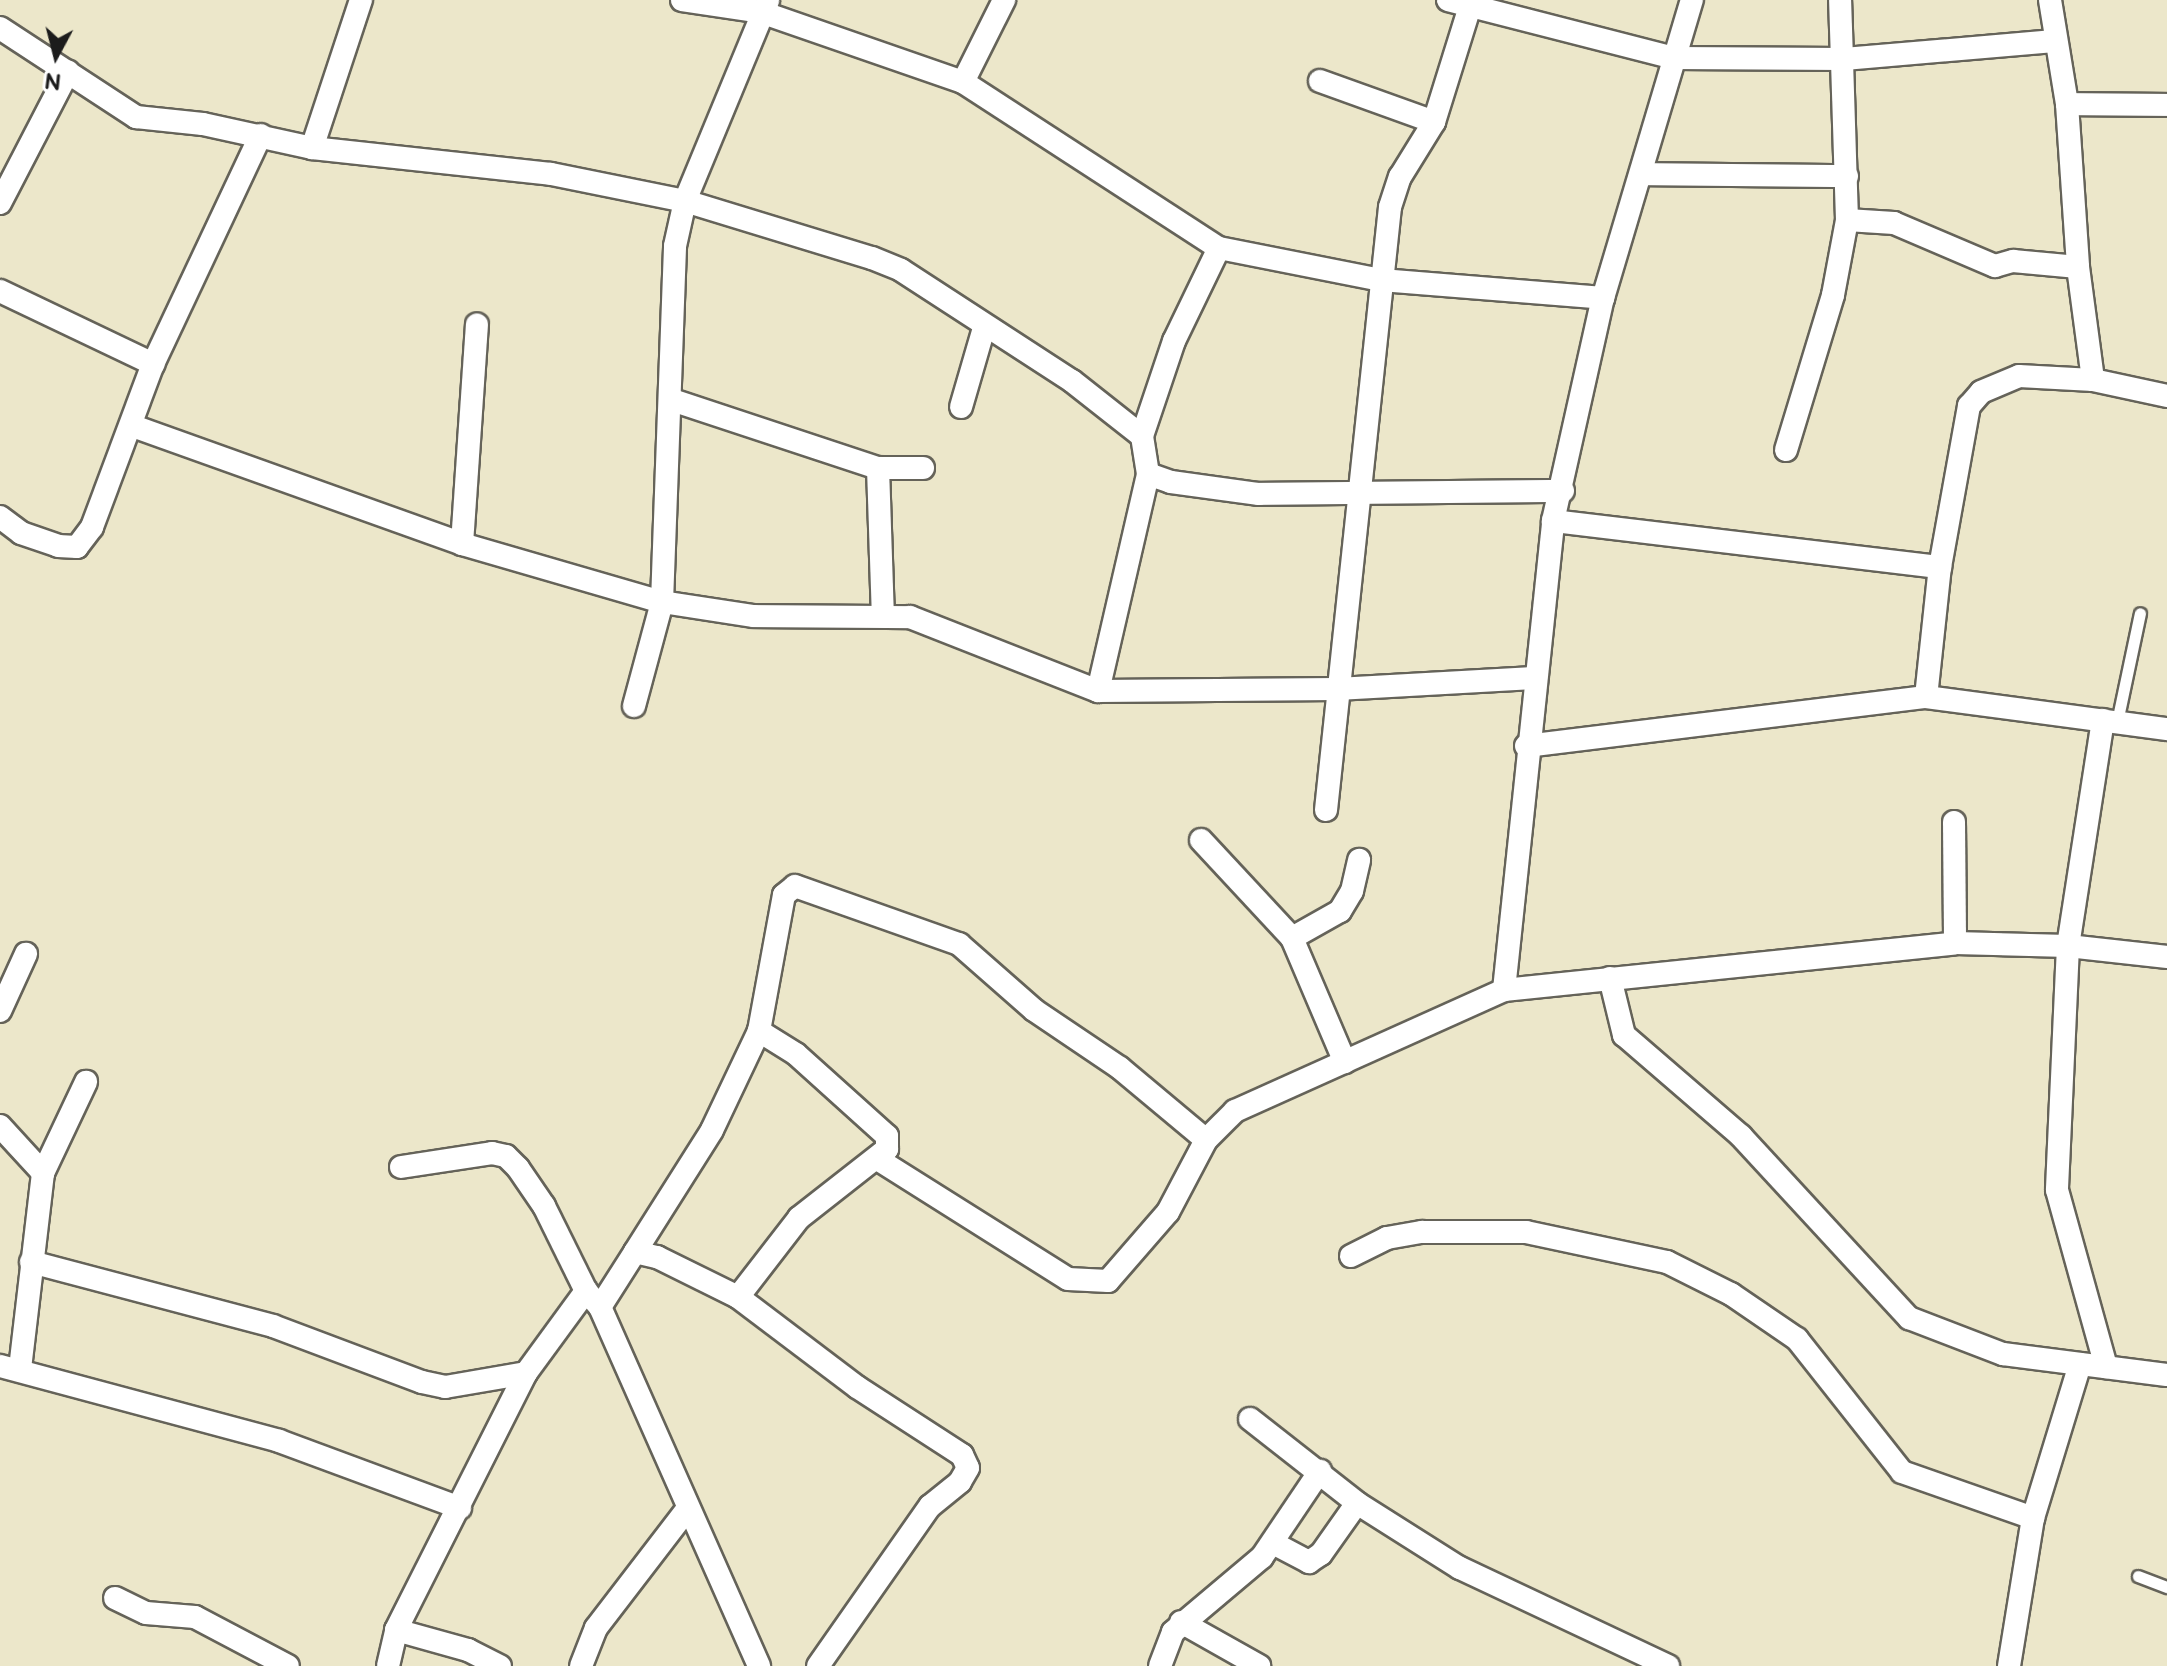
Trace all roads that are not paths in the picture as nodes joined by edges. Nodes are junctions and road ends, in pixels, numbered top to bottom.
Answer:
1 (361, 0) edge
2 (682, 0) edge
3 (1004, 0) edge
4 (1448, 0) edge
5 (1692, 0) edge
6 (1840, 0) edge
7 (2050, 0) edge
8 (1471, 4) edge
9 (765, 6) edge
10 (0, 28) edge
11 (2054, 41) junction
12 (1674, 58) junction
13 (1844, 59) junction
14 (68, 72) junction
15 (1320, 81) dead end
16 (963, 82) junction
17 (2067, 104) junction
18 (2167, 105) edge
19 (1434, 122) junction
20 (261, 135) junction
21 (312, 148) junction
22 (1641, 174) junction
23 (1847, 176) junction
24 (685, 201) junction
25 (0, 203) edge
26 (1847, 220) junction
27 (1219, 248) junction
28 (2078, 267) junction
29 (1381, 280) junction
30 (0, 291) edge
31 (1603, 298) junction
32 (477, 325) dead end
33 (984, 328) junction
34 (153, 364) junction
35 (2093, 380) junction
36 (2167, 396) edge
37 (672, 400) junction
38 (961, 407) dead end
39 (133, 426) junction
40 (1142, 436) junction
41 (1786, 450) dead end
42 (878, 468) junction
43 (923, 468) dead end
44 (1148, 474) junction
45 (1563, 491) junction
46 (1356, 493) junction
47 (0, 517) edge
48 (1553, 521) junction
49 (462, 544) junction
50 (1940, 567) junction
51 (662, 602) junction
52 (2140, 613) dead end
53 (883, 615) junction
54 (1534, 678) junction
55 (1337, 689) junction
56 (1098, 691) junction
57 (1926, 697) junction
58 (634, 706) dead end
59 (2110, 721) junction
60 (2167, 729) edge
61 (1526, 746) junction
62 (1326, 810) dead end
63 (1954, 822) dead end
64 (1201, 840) dead end
65 (1359, 860) dead end
66 (1292, 938) junction
67 (1955, 943) junction
68 (2068, 946) junction
69 (26, 954) dead end
70 (2167, 957) edge
71 (1610, 978) junction
72 (1504, 990) junction
73 (0, 1011) edge
74 (759, 1031) junction
75 (1345, 1062) junction
76 (86, 1082) dead end
77 (0, 1126) edge
78 (1206, 1140) junction
79 (879, 1160) junction
80 (401, 1167) dead end
81 (43, 1173) junction
82 (635, 1252) junction
83 (1351, 1256) dead end
84 (31, 1262) junction
85 (738, 1297) junction
86 (593, 1299) junction
87 (2080, 1364) junction
88 (2106, 1367) junction
89 (10, 1368) edge
90 (526, 1373) junction
91 (2167, 1375) edge
92 (1250, 1419) dead end
93 (1320, 1471) junction
94 (1357, 1503) junction
95 (460, 1508) junction
96 (688, 1508) junction
97 (2033, 1518) junction
98 (1273, 1543) junction
99 (2138, 1576) dead end
100 (2167, 1587) edge
101 (115, 1598) dead end
102 (1181, 1622) junction
103 (396, 1630) junction
104 (251, 1658) edge
105 (288, 1666) edge
106 (388, 1666) edge
107 (500, 1666) edge
108 (581, 1666) edge
109 (759, 1666) edge
110 (818, 1666) edge
111 (1160, 1666) edge
112 (1259, 1666) edge
113 (1668, 1666) edge
114 (2009, 1666) edge

1 - 21 street
2 - 9 street
3 - 16 street
4 - 8 street
5 - 12 street
6 - 13 street
7 - 11 street
8 - 12 street
8 - 19 street
9 - 16 street
9 - 24 street
10 - 14 street
11 - 13 street
11 - 17 street
12 - 13 street
12 - 22 street
13 - 23 street
14 - 20 street
14 - 25 street
15 - 19 street
16 - 27 street
17 - 18 street
17 - 28 street
19 - 29 street
20 - 21 street
20 - 34 street
21 - 24 street
22 - 23 street
22 - 31 street
23 - 26 street
24 - 33 street
24 - 37 street
26 - 28 street
26 - 41 street
27 - 29 street
27 - 40 street
28 - 35 street
29 - 31 street
29 - 46 street
30 - 34 street
31 - 45 street
32 - 49 street
33 - 38 street
33 - 40 street
34 - 39 street
35 - 36 street
35 - 50 street
37 - 42 street
37 - 51 street
39 - 47 street
39 - 49 street
40 - 44 street
42 - 43 street
42 - 53 street
44 - 46 street
44 - 56 street
45 - 46 street
45 - 48 street
46 - 55 street
48 - 50 street
48 - 54 street
49 - 51 street
50 - 57 street
51 - 53 street
51 - 58 street
52 - 59 lane
53 - 56 street
54 - 55 street
54 - 61 street
55 - 56 street
55 - 62 street
57 - 59 street
57 - 61 street
59 - 60 street
59 - 68 street
61 - 72 street
63 - 67 street
64 - 66 street
65 - 66 street
66 - 75 street
67 - 68 street
67 - 71 street
68 - 70 street
68 - 88 street
69 - 73 street
71 - 72 street
71 - 87 street
72 - 75 street
74 - 78 street
74 - 79 street
74 - 82 street
75 - 78 street
76 - 81 street
77 - 81 street
78 - 79 street
79 - 85 street
80 - 86 street
81 - 84 street
82 - 85 street
82 - 86 street
83 - 97 street
84 - 89 street
84 - 90 street
85 - 110 street
86 - 90 street
86 - 96 street
87 - 88 street
87 - 97 street
88 - 91 street
89 - 95 street
90 - 95 street
92 - 93 street
93 - 94 street
93 - 98 street
94 - 98 street
94 - 113 street
95 - 103 street
96 - 108 street
96 - 109 street
97 - 114 street
98 - 102 street
99 - 100 lane
101 - 104 street
102 - 111 street
102 - 112 street
103 - 106 street
103 - 107 street
104 - 105 street

